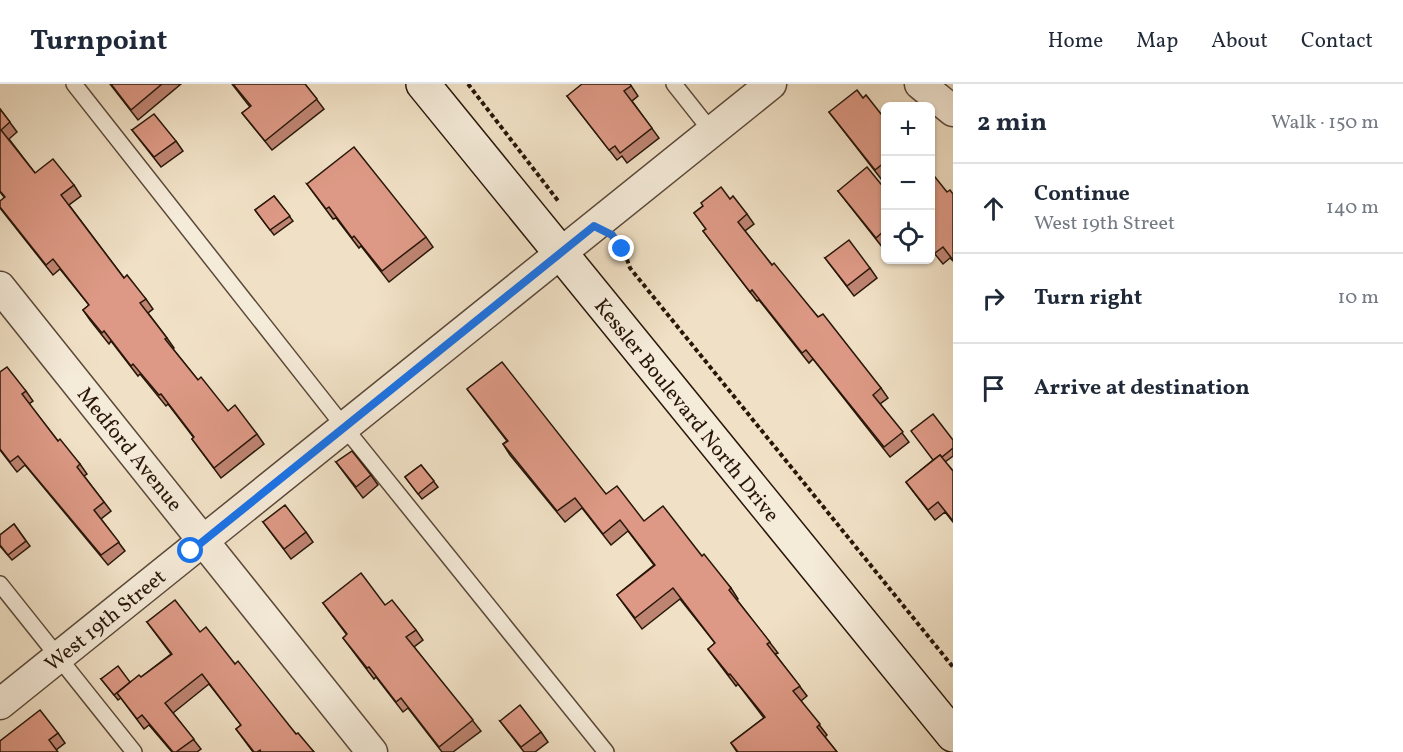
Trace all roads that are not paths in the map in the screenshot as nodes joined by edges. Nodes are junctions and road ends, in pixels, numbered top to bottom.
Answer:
1 (74, 84) edge
2 (423, 84) edge
3 (674, 84) edge
4 (771, 84) edge
5 (920, 84) edge
6 (953, 111) edge
7 (712, 132) junction
8 (560, 254) junction
9 (0, 287) edge
10 (345, 428) junction
11 (204, 542) junction
12 (0, 584) edge
13 (58, 658) junction
14 (0, 704) edge
15 (953, 735) edge
16 (953, 743) edge
17 (134, 752) edge
18 (372, 752) edge
19 (606, 752) edge
20 (942, 752) edge

1 - 10 lane
2 - 8 main road, Kessler Boulevard North Drive
3 - 7 lane
4 - 7 street, West 19th Street
5 - 6 street
7 - 8 street, West 19th Street
8 - 10 street, West 19th Street
8 - 15 main road, Kessler Boulevard North Drive
9 - 11 street, Medford Avenue
10 - 11 street, West 19th Street
10 - 19 lane
11 - 13 street, West 19th Street
11 - 18 street, Medford Avenue
12 - 13 lane
13 - 14 street, West 19th Street
13 - 17 lane
16 - 20 street

